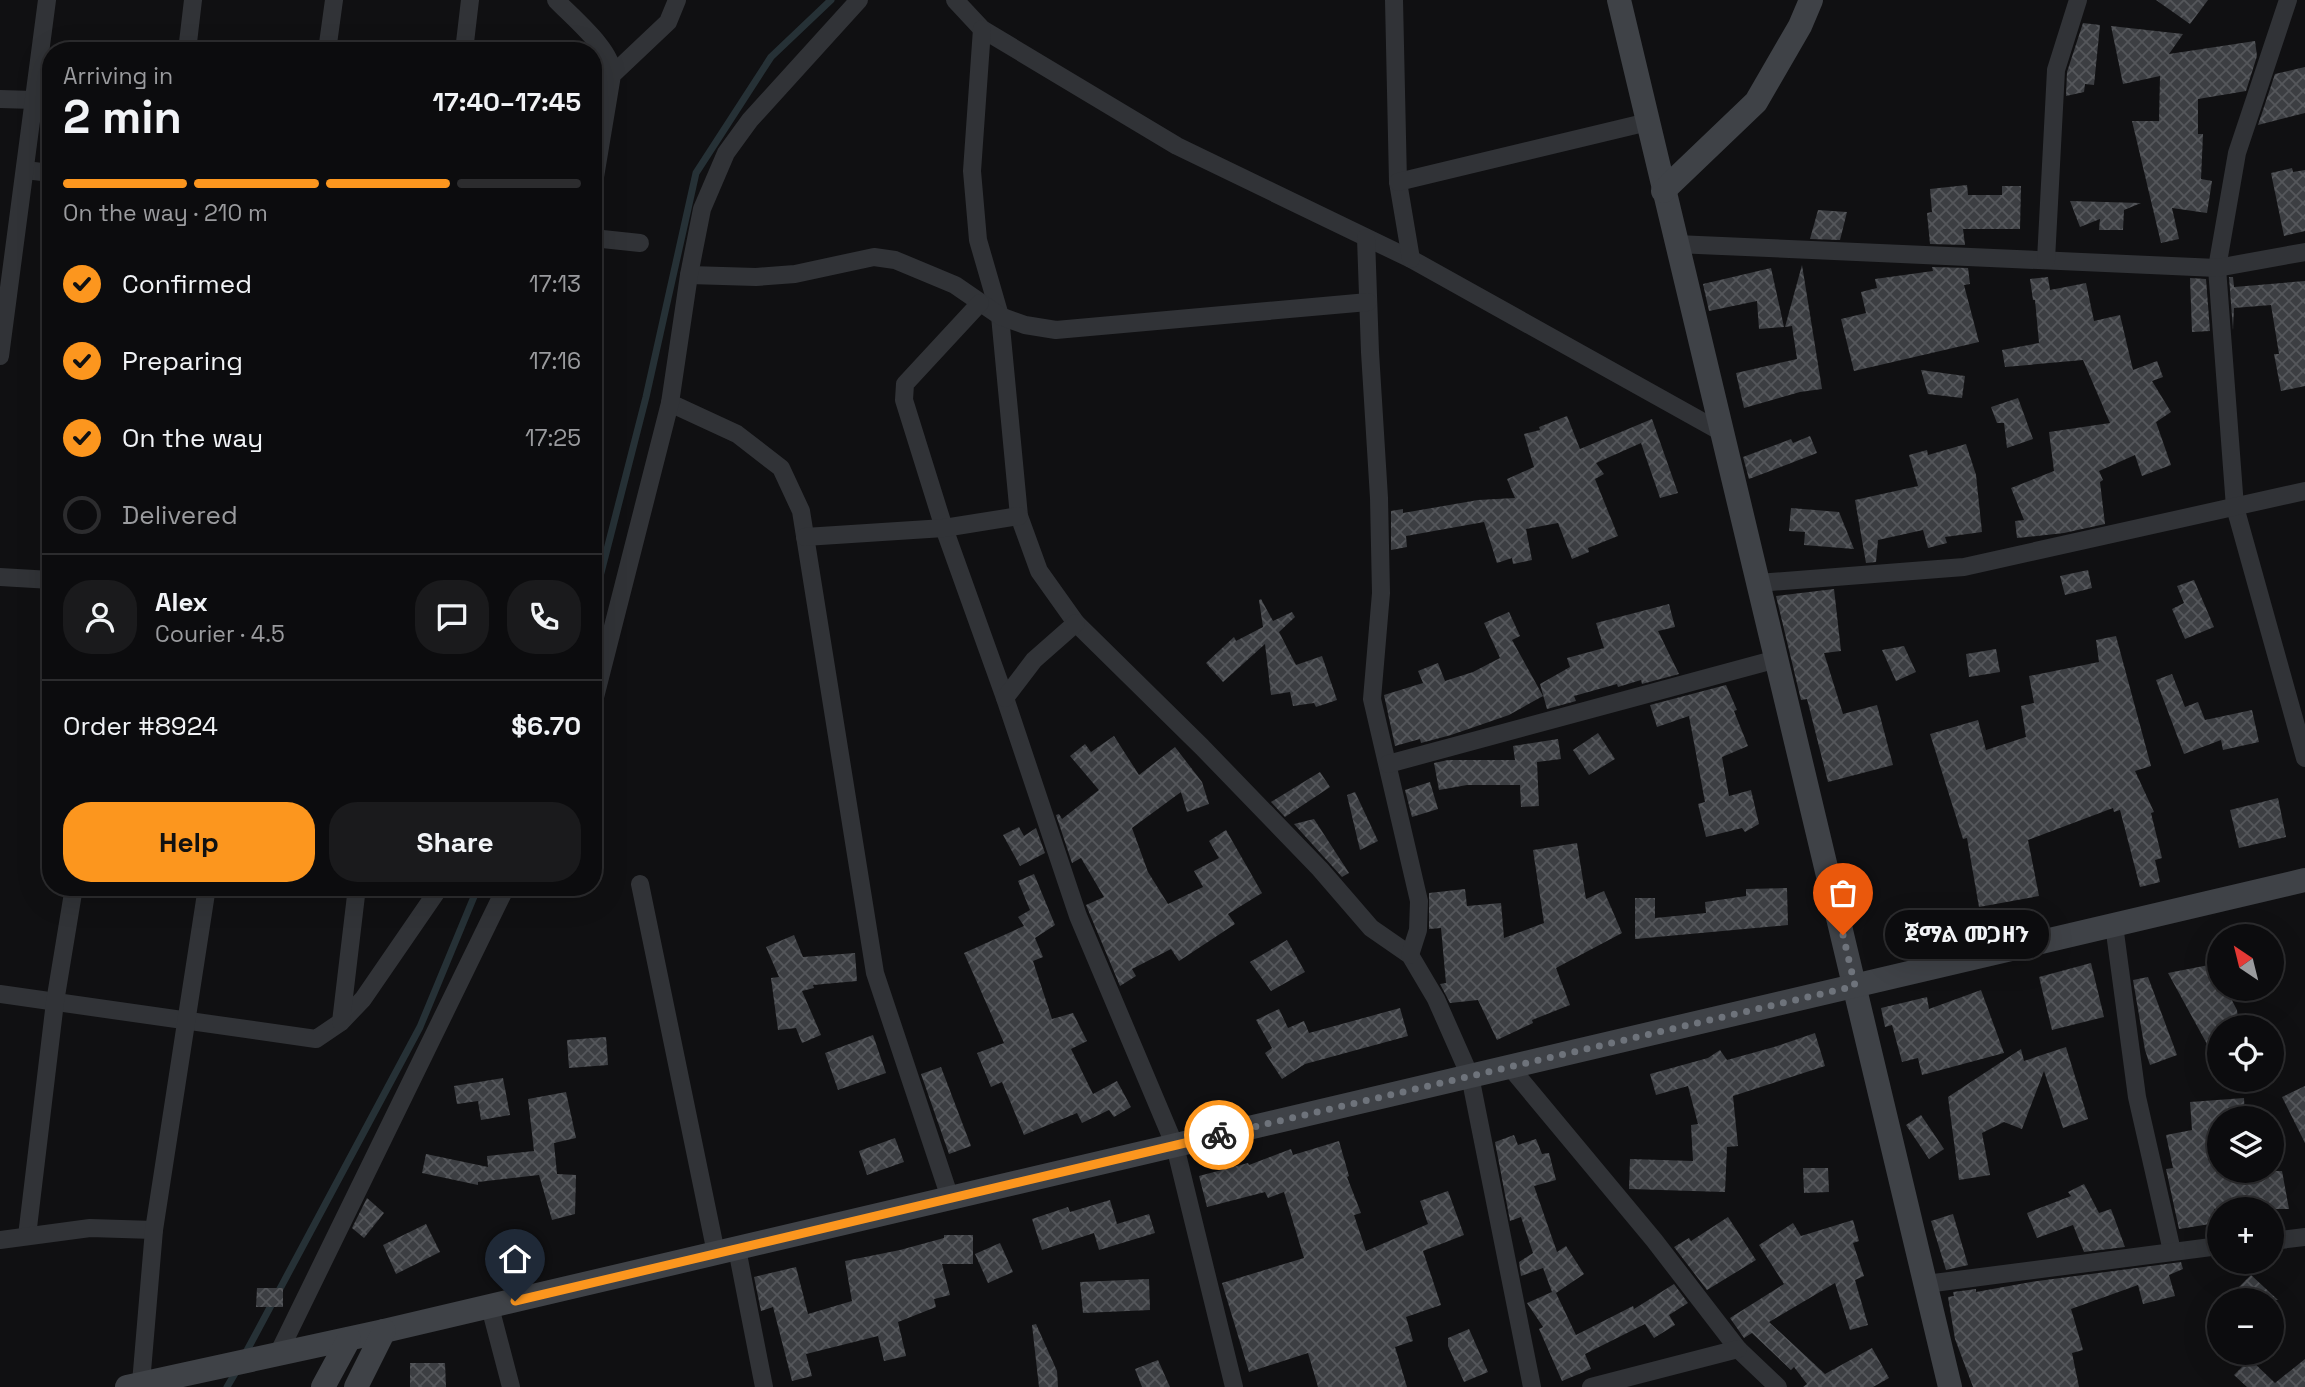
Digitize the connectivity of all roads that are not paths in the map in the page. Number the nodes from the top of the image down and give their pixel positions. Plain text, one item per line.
1 (47, 0) edge
2 (193, 0) edge
3 (334, 0) edge
4 (470, 0) edge
5 (556, 0) edge
6 (677, 0) edge
7 (859, 0) edge
8 (955, 0) edge
9 (1394, 0) edge
10 (1619, 0) edge
11 (1811, 0) edge
12 (2078, 0) edge
13 (2288, 0) edge
14 (982, 29) junction
15 (188, 42) edge
16 (328, 42) edge
17 (465, 42) edge
18 (596, 42) edge
19 (602, 49) edge
20 (614, 73) junction
21 (0, 99) edge
22 (34, 100) junction
23 (1647, 122) junction
24 (602, 139) edge
25 (25, 170) junction
26 (42, 172) edge
27 (1398, 183) junction
28 (1663, 191) junction
29 (1366, 238) junction
30 (602, 239) edge
31 (640, 243) dead end
32 (1676, 244) junction
33 (7, 247) edge
34 (2305, 251) edge
35 (1411, 259) junction
36 (2046, 260) junction
37 (2217, 268) junction
38 (689, 275) junction
39 (1368, 302) junction
40 (981, 303) junction
41 (1000, 316) junction
42 (0, 356) edge
43 (670, 402) junction
44 (1723, 433) junction
45 (2305, 491) edge
46 (2235, 507) junction
47 (1019, 516) junction
48 (944, 528) junction
49 (805, 537) junction
50 (0, 577) edge
51 (42, 579) edge
52 (1758, 583) junction
53 (1076, 623) junction
54 (1777, 659) junction
55 (602, 670) edge
56 (1004, 698) junction
57 (2305, 758) edge
58 (1388, 764) junction
59 (2305, 880) edge
60 (640, 884) dead end
61 (73, 896) edge
62 (206, 896) edge
63 (357, 896) edge
64 (434, 896) edge
65 (501, 896) edge
66 (2114, 925) junction
67 (1410, 956) junction
68 (1855, 986) junction
69 (0, 995) edge
70 (55, 1002) junction
71 (185, 1021) junction
72 (341, 1022) junction
73 (1510, 1067) junction
74 (1470, 1076) junction
75 (1175, 1146) junction
76 (950, 1198) junction
77 (154, 1230) junction
78 (27, 1236) junction
79 (2305, 1237) edge
80 (0, 1240) edge
81 (2284, 1240) edge
82 (2207, 1247) edge
83 (726, 1251) junction
84 (2172, 1251) junction
85 (1926, 1284) junction
86 (490, 1307) junction
87 (384, 1331) junction
88 (349, 1339) junction
89 (1738, 1349) junction
90 (269, 1356) junction
91 (134, 1385) edge
92 (323, 1387) edge
93 (356, 1387) edge
94 (511, 1387) edge
95 (764, 1387) edge
96 (1234, 1387) edge
97 (1532, 1387) edge
98 (1591, 1387) edge
99 (1778, 1387) edge
100 (1950, 1387) edge

1 - 22 street
2 - 15 street
3 - 16 street
4 - 17 street
5 - 18 street
6 - 20 street
7 - 38 street
8 - 14 street
9 - 27 street
10 - 23 street
11 - 28 street
12 - 36 street
13 - 37 street
14 - 29 street
14 - 41 street
19 - 20 street
20 - 24 street
21 - 22 street
22 - 25 street
23 - 27 street
23 - 28 street
25 - 26 street
25 - 33 street
27 - 35 street
28 - 32 street
29 - 35 street
29 - 39 street
30 - 31 street
32 - 36 street
32 - 44 street
33 - 42 street
34 - 37 street
35 - 44 street
36 - 37 street
37 - 46 street
38 - 40 street
38 - 43 street
39 - 41 street
39 - 58 street
40 - 41 street
40 - 48 street
41 - 47 street
43 - 49 street
43 - 55 street
44 - 52 street
45 - 46 street
46 - 52 street
46 - 57 street
47 - 48 street
47 - 53 street
48 - 49 street
48 - 56 street
49 - 76 street
50 - 51 street
52 - 54 street
53 - 56 street
53 - 67 street
54 - 58 street
54 - 68 street
56 - 75 street
58 - 67 street
59 - 66 street
60 - 83 street
61 - 70 street
62 - 71 street
63 - 72 street
64 - 72 street
65 - 90 street
66 - 68 street
66 - 84 street
67 - 74 street
68 - 73 street
68 - 85 street
69 - 70 street
70 - 71 street
70 - 78 street
71 - 72 street
71 - 77 street
73 - 74 street
73 - 89 street
74 - 75 street
74 - 97 street
75 - 76 street
75 - 96 street
76 - 83 street
77 - 78 street
77 - 91 street
78 - 80 street
79 - 81 street
82 - 84 street
83 - 86 street
83 - 95 street
84 - 85 street
85 - 100 street
86 - 87 street
86 - 94 street
87 - 88 street
87 - 93 street
88 - 90 street
88 - 92 street
89 - 98 street
89 - 99 street
90 - 91 street

